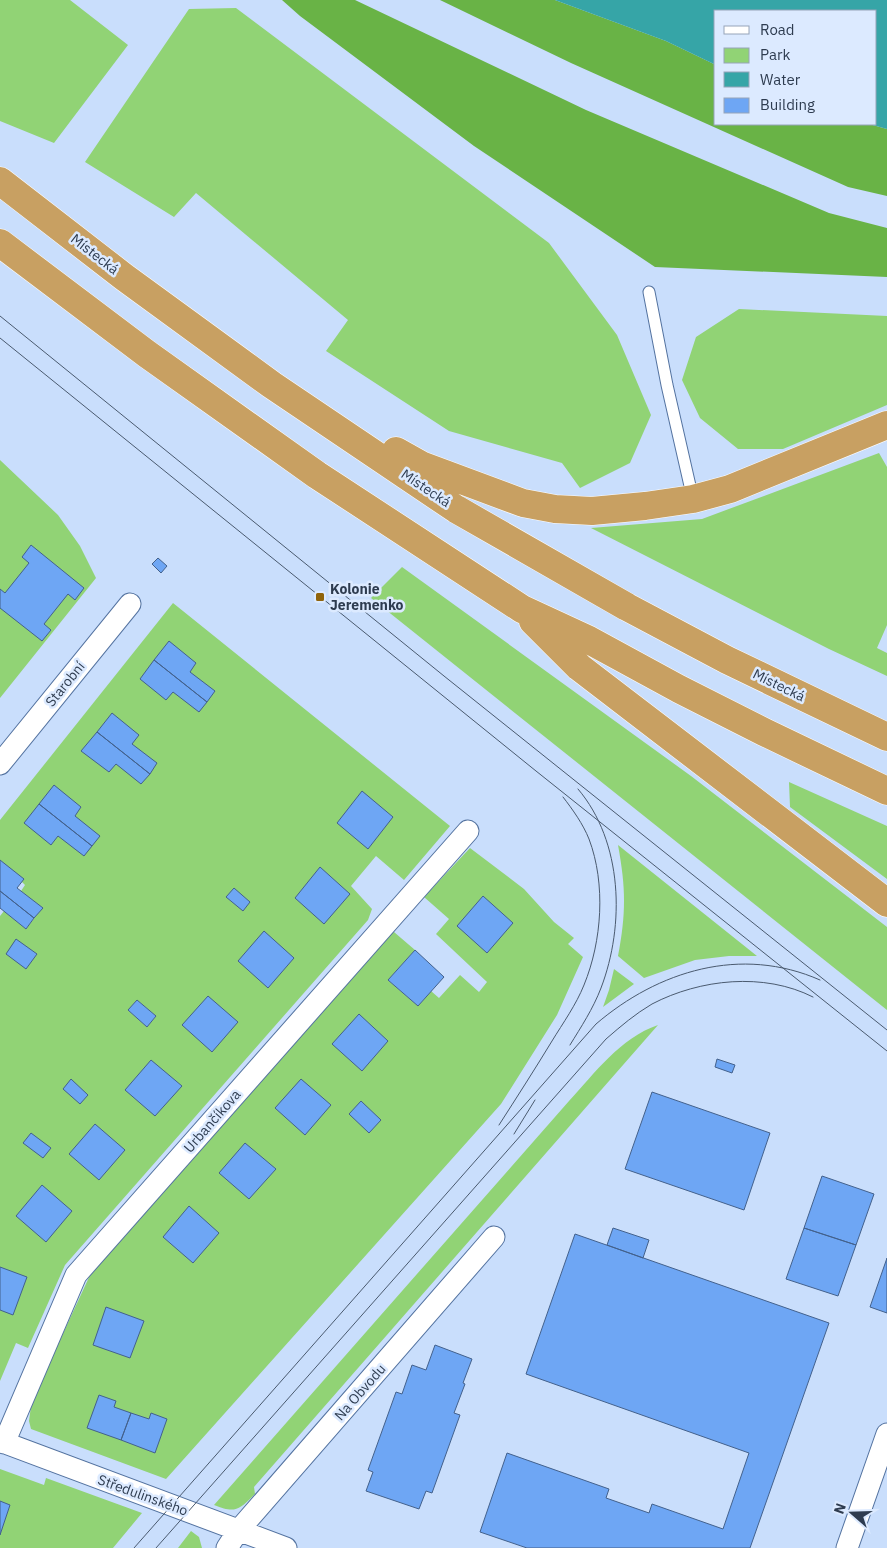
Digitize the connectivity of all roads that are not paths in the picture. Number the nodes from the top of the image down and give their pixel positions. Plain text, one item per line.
1 (0, 181) edge
2 (0, 243) edge
3 (649, 292) dead end
4 (272, 385) junction
5 (887, 425) edge
6 (693, 499) junction
7 (130, 604) dead end
8 (522, 610) junction
9 (887, 737) edge
10 (0, 764) edge
11 (887, 790) edge
12 (468, 831) dead end
13 (887, 903) edge
14 (494, 1237) dead end
15 (887, 1434) edge
16 (2, 1442) edge
17 (233, 1539) edge
18 (286, 1548) edge
19 (847, 1548) edge

1 - 4 highway, Místecká
2 - 8 highway
3 - 6 lane
4 - 6 highway
4 - 9 highway, Místecká
5 - 6 highway
7 - 10 street, Starobní
8 - 11 highway
8 - 13 highway
12 - 16 street, Urbančíkova
14 - 17 street, Na Obvodu
15 - 19 street
16 - 17 street, Středulinského
17 - 18 street, Středulinského

